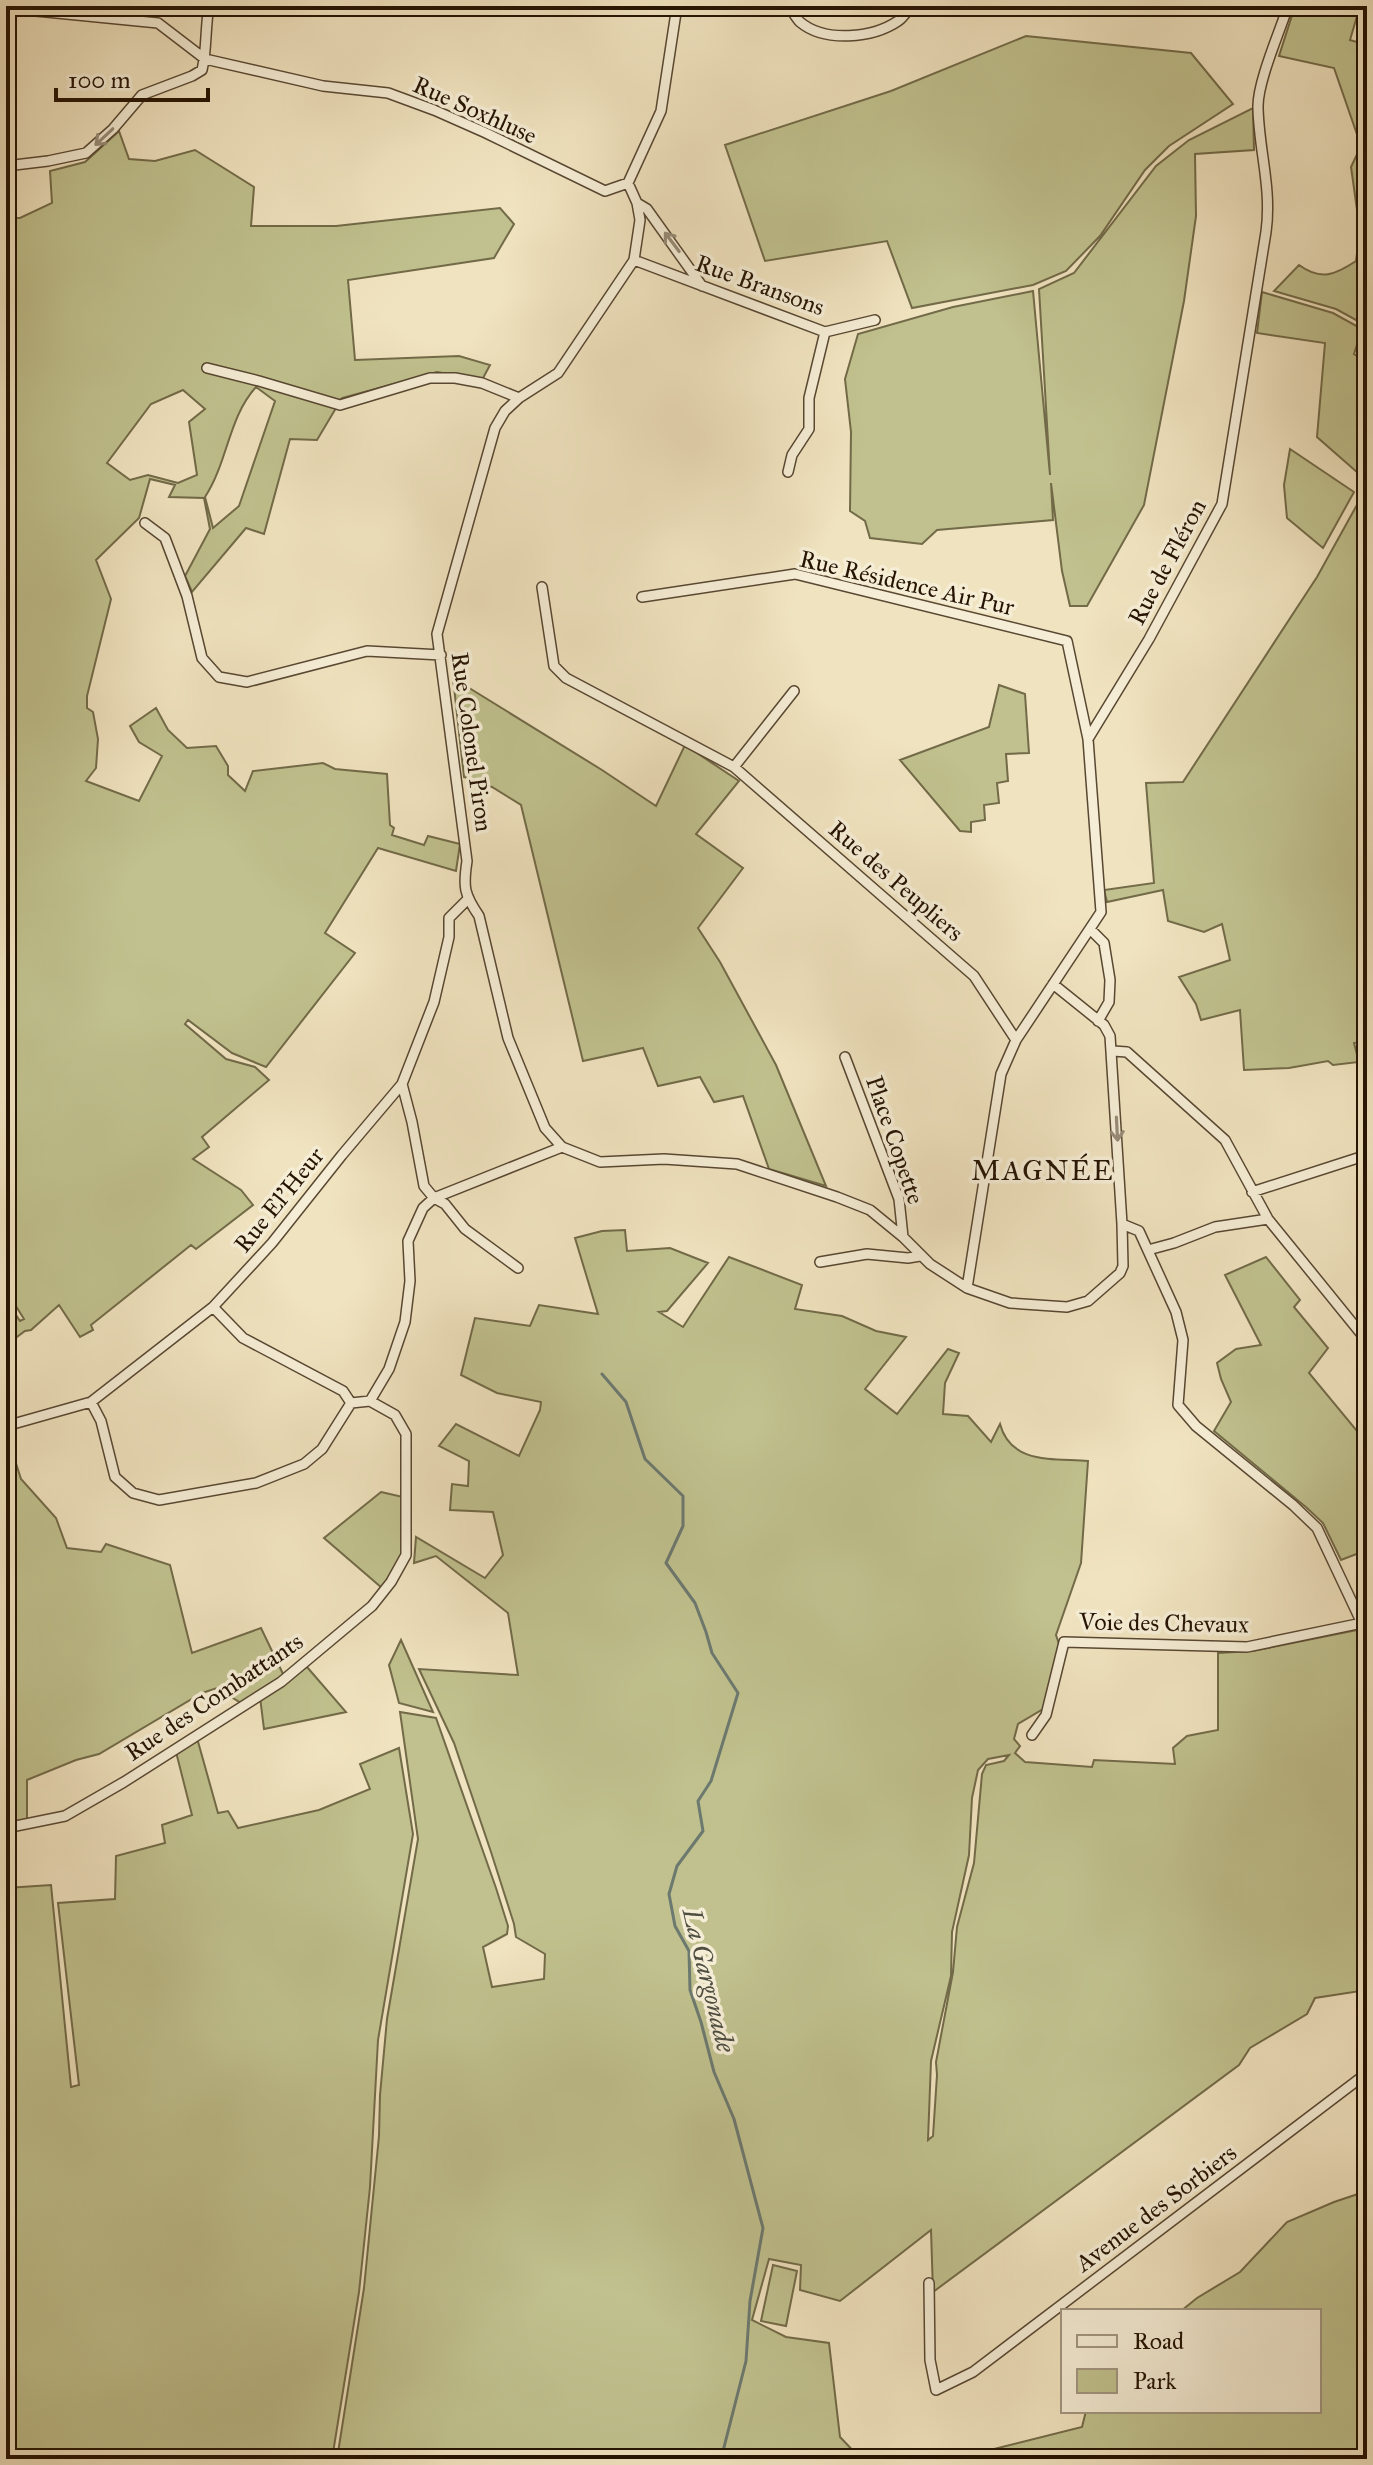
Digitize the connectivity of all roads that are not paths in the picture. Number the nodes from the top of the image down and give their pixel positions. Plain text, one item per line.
1 (7, 6) edge
2 (209, 6) edge
3 (677, 6) edge
4 (789, 6) edge
5 (911, 6) edge
6 (1288, 6) edge
7 (205, 59) junction
8 (6, 166) edge
9 (628, 183) junction
10 (637, 203) junction
11 (634, 260) junction
12 (702, 286) junction
13 (875, 320) dead end
14 (825, 332) junction
15 (207, 368) dead end
16 (519, 398) junction
17 (788, 472) dead end
18 (145, 523) dead end
19 (542, 587) dead end
20 (642, 597) dead end
21 (441, 655) junction
22 (794, 691) dead end
23 (1088, 739) junction
24 (734, 767) junction
25 (468, 899) junction
26 (1090, 929) junction
27 (1053, 984) junction
28 (1098, 1021) junction
29 (1016, 1040) junction
30 (1113, 1051) junction
31 (845, 1057) dead end
32 (402, 1084) junction
33 (562, 1147) junction
34 (1367, 1155) edge
35 (1252, 1192) junction
36 (434, 1198) junction
37 (1268, 1219) junction
38 (1122, 1224) junction
39 (903, 1237) junction
40 (1148, 1250) junction
41 (920, 1256) junction
42 (820, 1262) dead end
43 (518, 1268) dead end
44 (967, 1288) junction
45 (213, 1307) junction
46 (1367, 1341) edge
47 (370, 1401) junction
48 (91, 1402) junction
49 (351, 1403) junction
50 (6, 1426) edge
51 (1362, 1623) junction
52 (1367, 1634) edge
53 (1032, 1735) dead end
54 (1367, 1759) edge
55 (1367, 1773) edge
56 (6, 1828) edge
57 (1367, 2073) edge
58 (929, 2283) dead end

1 - 7 street
2 - 7 street
3 - 9 street
4 - 5 street
6 - 23 street, Rue de Fléron
7 -> 8 street
7 - 9 street, Rue Soxhluse
9 - 10 street, Rue Colonel Piron
10 - 11 street, Rue Colonel Piron
12 -> 10 street
11 - 12 street, Rue Bransons
11 - 16 street, Rue Colonel Piron
12 - 14 street, Rue Bransons
13 - 14 street, Rue Bransons
14 - 17 street
15 - 16 street
16 - 21 street, Rue Colonel Piron
18 - 21 street
19 - 24 street, Rue des Peupliers
20 - 23 street, Rue Résidence Air Pur
21 - 25 street, Rue Colonel Piron
22 - 24 street
23 - 26 street
24 - 29 street, Rue des Peupliers
25 - 32 street, Rue El'Heur
25 - 33 street, Rue Colonel Piron
26 - 27 street
26 - 28 street
27 - 28 street
27 - 29 street
28 - 30 street
29 - 44 street
30 - 35 street
30 -> 38 street
31 - 39 street, Place Copette
32 - 36 street
32 - 45 street, Rue El'Heur
33 - 36 street
33 - 39 street
34 - 35 street
35 - 37 street
36 - 43 street
36 - 47 street
37 - 40 street
37 - 46 street
38 - 40 street
38 - 44 street
39 - 41 street
40 - 51 street
41 - 42 street
41 - 44 street
45 - 48 street, Rue El'Heur
45 - 49 street
47 - 49 street
47 - 56 street, Rue des Combattants
48 - 49 street
48 - 50 street, Rue El'Heur
51 - 52 street
51 - 53 street, Voie des Chevaux
54 - 55 street
57 - 58 street, Avenue des Sorbiers

